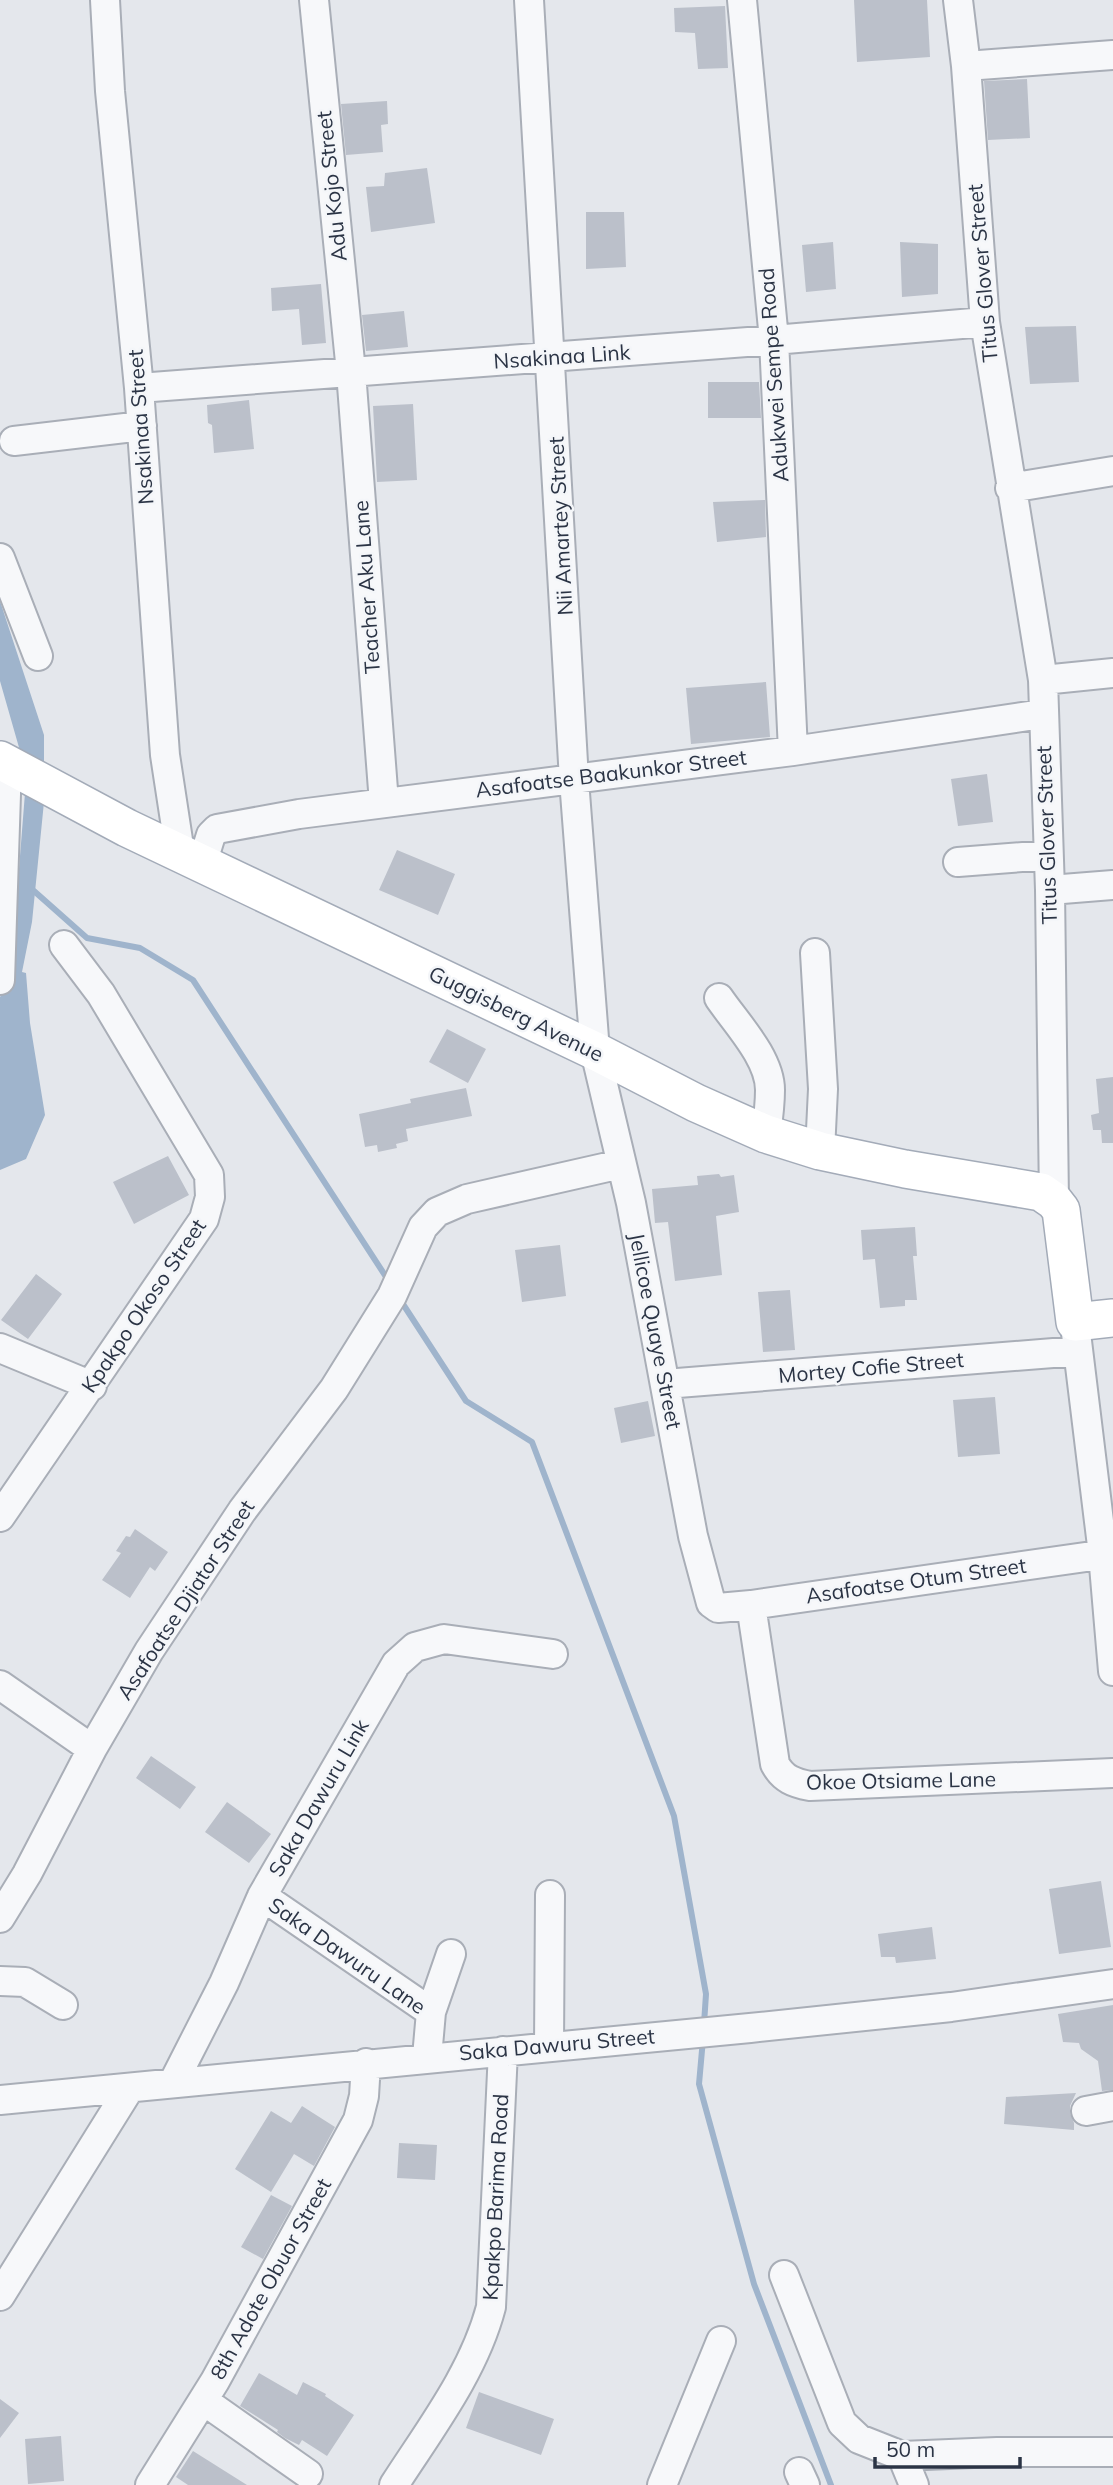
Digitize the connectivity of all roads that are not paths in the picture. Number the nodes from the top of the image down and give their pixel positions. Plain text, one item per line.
1 (105, 0) edge
2 (314, 0) edge
3 (529, 0) edge
4 (742, 0) edge
5 (958, 0) edge
6 (1113, 55) edge
7 (966, 66) junction
8 (985, 322) junction
9 (774, 341) junction
10 (551, 358) junction
11 (351, 372) junction
12 (139, 388) junction
13 (142, 426) junction
14 (14, 442) dead end
15 (1113, 471) edge
16 (1010, 488) junction
17 (0, 558) edge
18 (38, 656) dead end
19 (1113, 673) edge
20 (1043, 680) junction
21 (1042, 714) junction
22 (793, 751) junction
23 (9, 765) edge
24 (574, 780) junction
25 (384, 803) junction
26 (1048, 855) junction
27 (191, 858) junction
28 (958, 862) dead end
29 (1113, 885) edge
30 (1050, 890) junction
31 (64, 945) dead end
32 (815, 953) dead end
33 (0, 980) edge
34 (719, 998) dead end
35 (595, 1051) junction
36 (766, 1134) junction
37 (820, 1151) junction
38 (621, 1164) junction
39 (1054, 1201) junction
40 (1113, 1318) edge
41 (1076, 1336) junction
42 (0, 1348) edge
43 (665, 1384) junction
44 (92, 1386) junction
45 (0, 1517) edge
46 (1108, 1553) edge
47 (751, 1605) junction
48 (718, 1608) joint
49 (554, 1654) dead end
50 (1113, 1671) edge
51 (0, 1685) edge
52 (92, 1749) junction
53 (1113, 1773) edge
54 (551, 1895) dead end
55 (262, 1896) junction
56 (0, 1917) edge
57 (451, 1954) dead end
58 (0, 1981) edge
59 (1113, 1984) edge
60 (63, 2005) dead end
61 (431, 2012) junction
62 (549, 2046) junction
63 (503, 2051) junction
64 (427, 2057) junction
65 (366, 2063) junction
66 (173, 2083) junction
67 (129, 2088) junction
68 (0, 2100) edge
69 (784, 2275) dead end
70 (0, 2296) edge
71 (721, 2341) dead end
72 (204, 2401) junction
73 (1113, 2452) edge
74 (902, 2456) junction
75 (308, 2474) dead end
76 (150, 2485) edge
77 (394, 2485) edge
78 (662, 2485) edge
79 (914, 2485) edge

1 - 12 street, Nsakinaa Street
2 - 11 street, Adu Kojo Street
3 - 10 street, Nii Amartey Street
4 - 9 street, Adukwei Sempe Road
5 - 7 street, Titus Glover Street
6 - 7 street
7 - 8 street, Titus Glover Street
8 - 9 street, Nsakinaa Link
8 - 16 street, Titus Glover Street
9 - 10 street, Nsakinaa Link
9 - 22 street, Adukwei Sempe Road
10 - 11 street, Nsakinaa Link
10 - 24 street, Nii Amartey Street
11 - 12 street, Nsakinaa Link
11 - 25 street, Teacher Aku Lane
12 - 13 street, Nsakinaa Street
13 - 14 street
13 - 27 street, Nsakinaa Street
15 - 16 street
16 - 20 street, Titus Glover Street
17 - 18 street
19 - 20 street
20 - 21 street, Titus Glover Street
21 - 22 street, Asafoatse Baakunkor Street
21 - 26 street, Titus Glover Street
22 - 24 street, Asafoatse Baakunkor Street
23 - 27 main road, Guggisberg Avenue
23 - 33 street
24 - 25 street, Asafoatse Baakunkor Street
24 - 35 street, Nii Amartey Street
25 - 27 street, Asafoatse Baakunkor Street
26 - 28 street
26 - 30 street, Titus Glover Street
27 - 35 main road, Guggisberg Avenue
29 - 30 street
30 - 39 street, Titus Glover Street
31 - 44 street, Kpakpo Okoso Street
32 - 37 street
34 - 36 street
35 - 36 main road, Guggisberg Avenue
35 - 38 street, Jellicoe Quaye Street
36 - 37 main road, Guggisberg Avenue
37 - 39 main road, Guggisberg Avenue
38 - 43 street, Jellicoe Quaye Street
38 - 52 street, Asafoatse Djiator Street
39 - 41 main road, Titus Glover Street
40 - 41 main road
41 - 43 street, Mortey Cofie Street
41 - 46 street, Titus Glover Street
42 - 44 street
43 - 48 street, Jellicoe Quaye Street
44 - 45 street, Kpakpo Okoso Street
46 - 47 street, Asafoatse Otum Street
46 - 50 street, Titus Glover Street
47 - 48 street, Asafoatse Otum Street
47 - 53 street, Okoe Otsiame Lane
49 - 55 street, Saka Dawuru Link
51 - 52 street
52 - 56 street, Asafoatse Djiator Street
54 - 62 street
55 - 61 street, Saka Dawuru Lane
55 - 66 street, Saka Dawuru Link
57 - 61 street
58 - 60 street
59 - 62 street, Saka Dawuru Street
61 - 64 street, Saka Dawuru Lane
62 - 63 street, Saka Dawuru Street
63 - 64 street, Saka Dawuru Street
63 - 77 street, Kpakpo Barima Road
64 - 65 street, Saka Dawuru Street
65 - 66 street, Saka Dawuru Street
65 - 72 street, 8th Adote Obuor Street
66 - 67 street, Saka Dawuru Street
67 - 68 street, Saka Dawuru Street
67 - 70 street
69 - 74 street
71 - 78 street
72 - 75 street
72 - 76 street, 8th Adote Obuor Street
73 - 74 street
74 - 79 street

